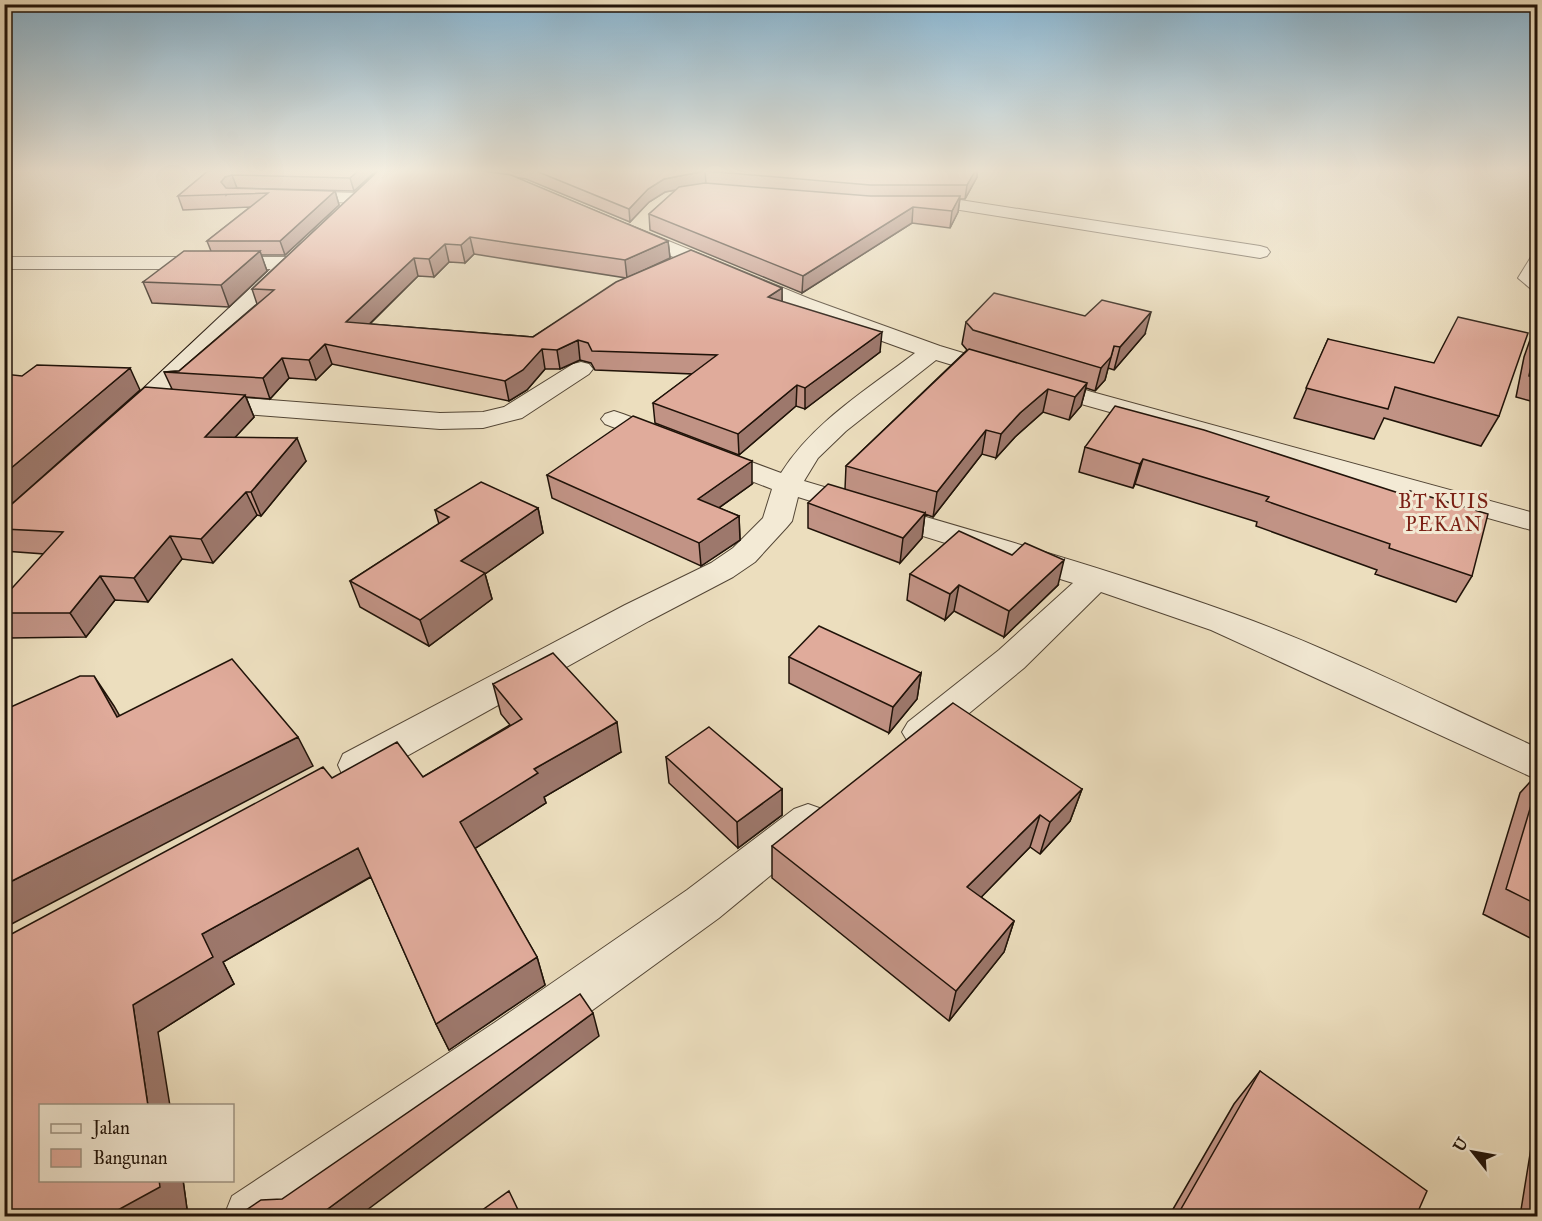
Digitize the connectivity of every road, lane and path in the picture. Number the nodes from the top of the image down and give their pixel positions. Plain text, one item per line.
1 (623, 228) edge
2 (639, 228) edge
3 (1107, 228) edge
4 (634, 233) junction
5 (306, 247) edge
6 (1260, 252) dead end
7 (1538, 261) edge
8 (4, 263) edge
9 (288, 264) junction
10 (1538, 285) edge
11 (932, 351) junction
12 (581, 369) dead end
13 (148, 399) junction
14 (614, 419) dead end
15 (107, 436) edge
16 (787, 485) junction
17 (1538, 524) edge
18 (1095, 579) junction
19 (889, 757) edge
20 (1538, 765) edge
21 (331, 779) edge
22 (843, 794) edge
23 (252, 1216) edge

1 - 4 street
2 - 4 street
3 - 6 street
4 - 11 street
5 - 9 street
7 - 10 street
8 - 9 street
9 - 13 street
11 - 16 street
11 - 17 street
12 - 13 street
13 - 15 street
14 - 16 street
16 - 18 street
16 - 21 street
18 - 19 street
18 - 20 street
22 - 23 street

